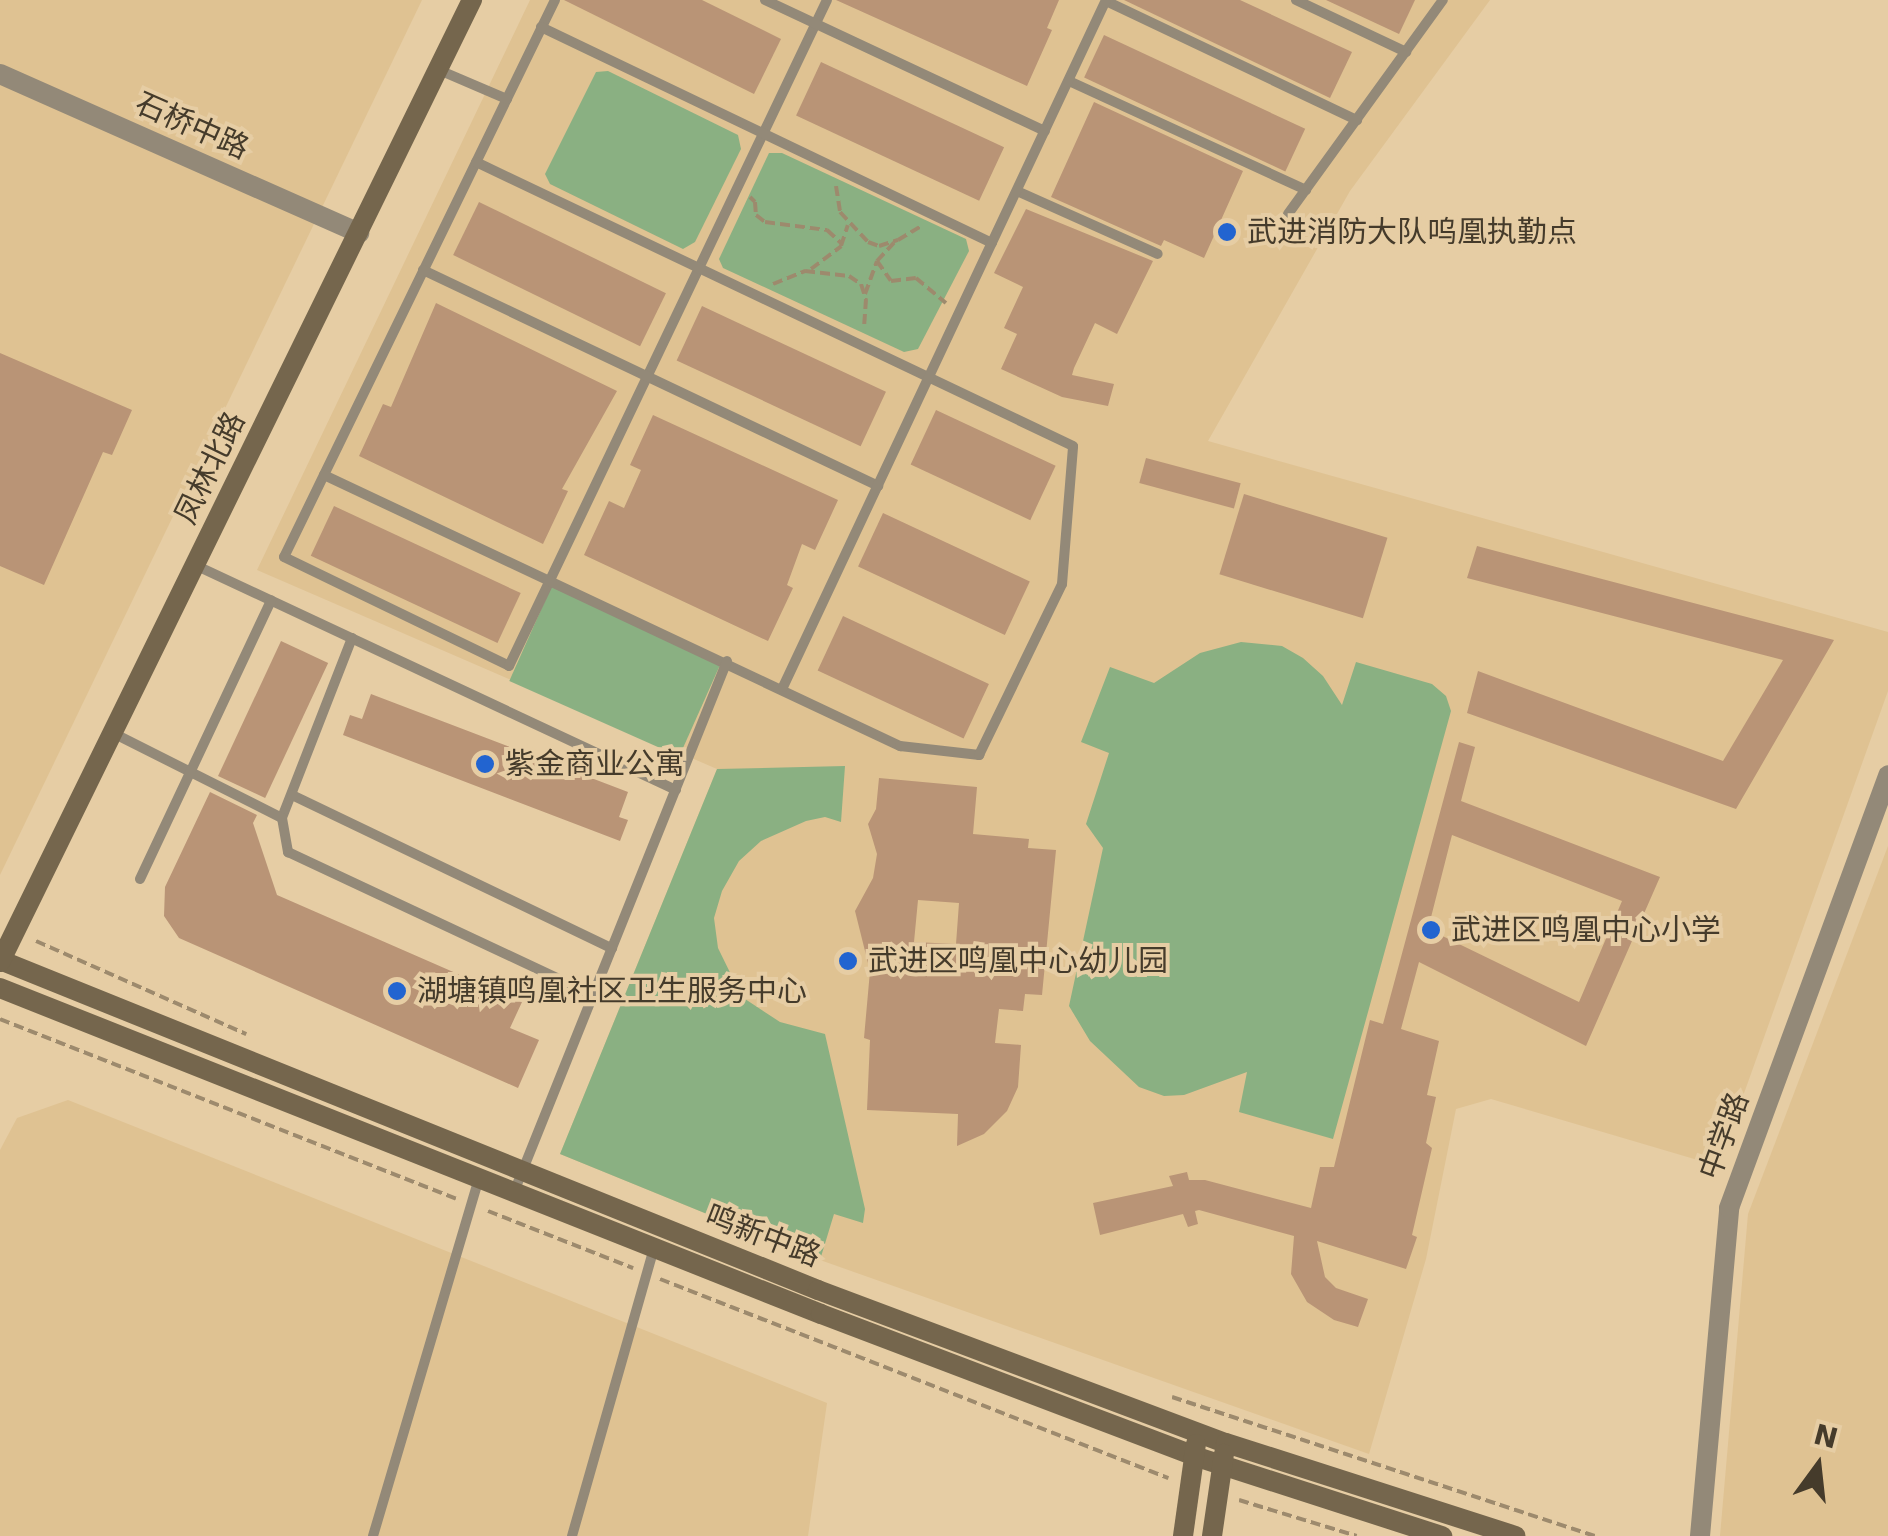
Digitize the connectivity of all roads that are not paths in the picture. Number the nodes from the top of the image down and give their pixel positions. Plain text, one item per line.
1 (472, 0) edge
2 (554, 0) edge
3 (765, 0) edge
4 (827, 0) edge
5 (1296, 0) edge
6 (1443, 0) edge
7 (1106, 1) edge
8 (816, 24) junction
9 (541, 27) junction
10 (1406, 52) junction
11 (440, 70) junction
12 (0, 74) edge
13 (1068, 81) junction
14 (506, 98) junction
15 (1358, 120) junction
16 (1045, 131) junction
17 (764, 134) junction
18 (476, 162) junction
19 (1306, 190) junction
20 (1016, 191) junction
21 (1288, 214) dead end
22 (359, 233) junction
23 (992, 243) junction
24 (1158, 254) dead end
25 (700, 268) junction
26 (423, 270) junction
27 (647, 377) junction
28 (929, 378) junction
29 (324, 475) junction
30 (878, 486) junction
31 (196, 566) junction
32 (551, 578) junction
33 (270, 600) junction
34 (352, 638) junction
35 (727, 661) junction
36 (783, 688) junction
37 (113, 733) junction
38 (190, 771) junction
39 (1888, 775) edge
40 (676, 790) junction
41 (292, 795) junction
42 (282, 818) junction
43 (140, 879) dead end
44 (612, 948) junction
45 (0, 961) edge
46 (0, 988) edge
47 (593, 995) junction
48 (480, 1178) junction
49 (517, 1183) junction
50 (654, 1248) junction
51 (1198, 1432) junction
52 (1226, 1443) junction
53 (1194, 1456) junction
54 (1222, 1467) junction
55 (373, 1536) edge
56 (572, 1536) edge
57 (1183, 1536) edge
58 (1212, 1536) edge
59 (1442, 1536) edge
60 (1515, 1536) edge
61 (1700, 1536) edge

1 - 11 main road, 凤林北路
2 - 9 lane
3 - 8 lane
4 - 8 lane
5 - 10 lane
6 - 10 lane
7 - 13 lane
7 - 15 lane
8 - 16 lane
8 - 17 lane
9 - 14 lane
9 - 17 lane
10 - 15 lane
11 - 14 lane
11 - 22 main road, 凤林北路
12 - 22 street, 石桥中路
13 - 16 lane
13 - 19 lane
14 - 18 lane
15 - 19 lane
16 - 20 lane
17 - 23 lane
17 - 25 lane
18 - 25 lane
18 - 26 lane
19 - 21 lane
20 - 23 lane
20 - 24 lane
22 - 31 main road, 凤林北路
23 - 28 lane
25 - 27 lane
25 - 28 lane
26 - 27 lane
26 - 29 lane
27 - 30 lane
27 - 32 lane
28 - 30 lane
28 - 36 lane
29 - 32 lane
29 - 32 lane
30 - 36 lane
31 - 33 lane
31 - 37 main road, 凤林北路
32 - 35 lane
33 - 34 lane
33 - 38 lane
34 - 40 lane
34 - 41 lane
35 - 36 lane
35 - 40 lane
37 - 38 lane
37 - 45 main road, 凤林北路
38 - 42 lane
38 - 43 lane
39 - 61 street, 中学路
40 - 44 lane
41 - 42 lane
41 - 44 lane
42 - 47 lane
44 - 47 lane
45 - 49 main road, 鸣新中路
46 - 48 main road, 鸣新中路
47 - 49 lane
48 - 49 main road, 鸣新中路
48 - 55 lane
49 - 50 main road, 鸣新中路
49 - 51 main road, 鸣新中路
50 - 53 main road, 鸣新中路
50 - 56 lane
51 - 52 main road, 鸣新中路
51 - 53 main road
52 - 54 main road
52 - 60 main road, 鸣新中路
53 - 54 main road, 鸣新中路
53 - 57 main road
54 - 58 main road
54 - 59 main road, 鸣新中路

